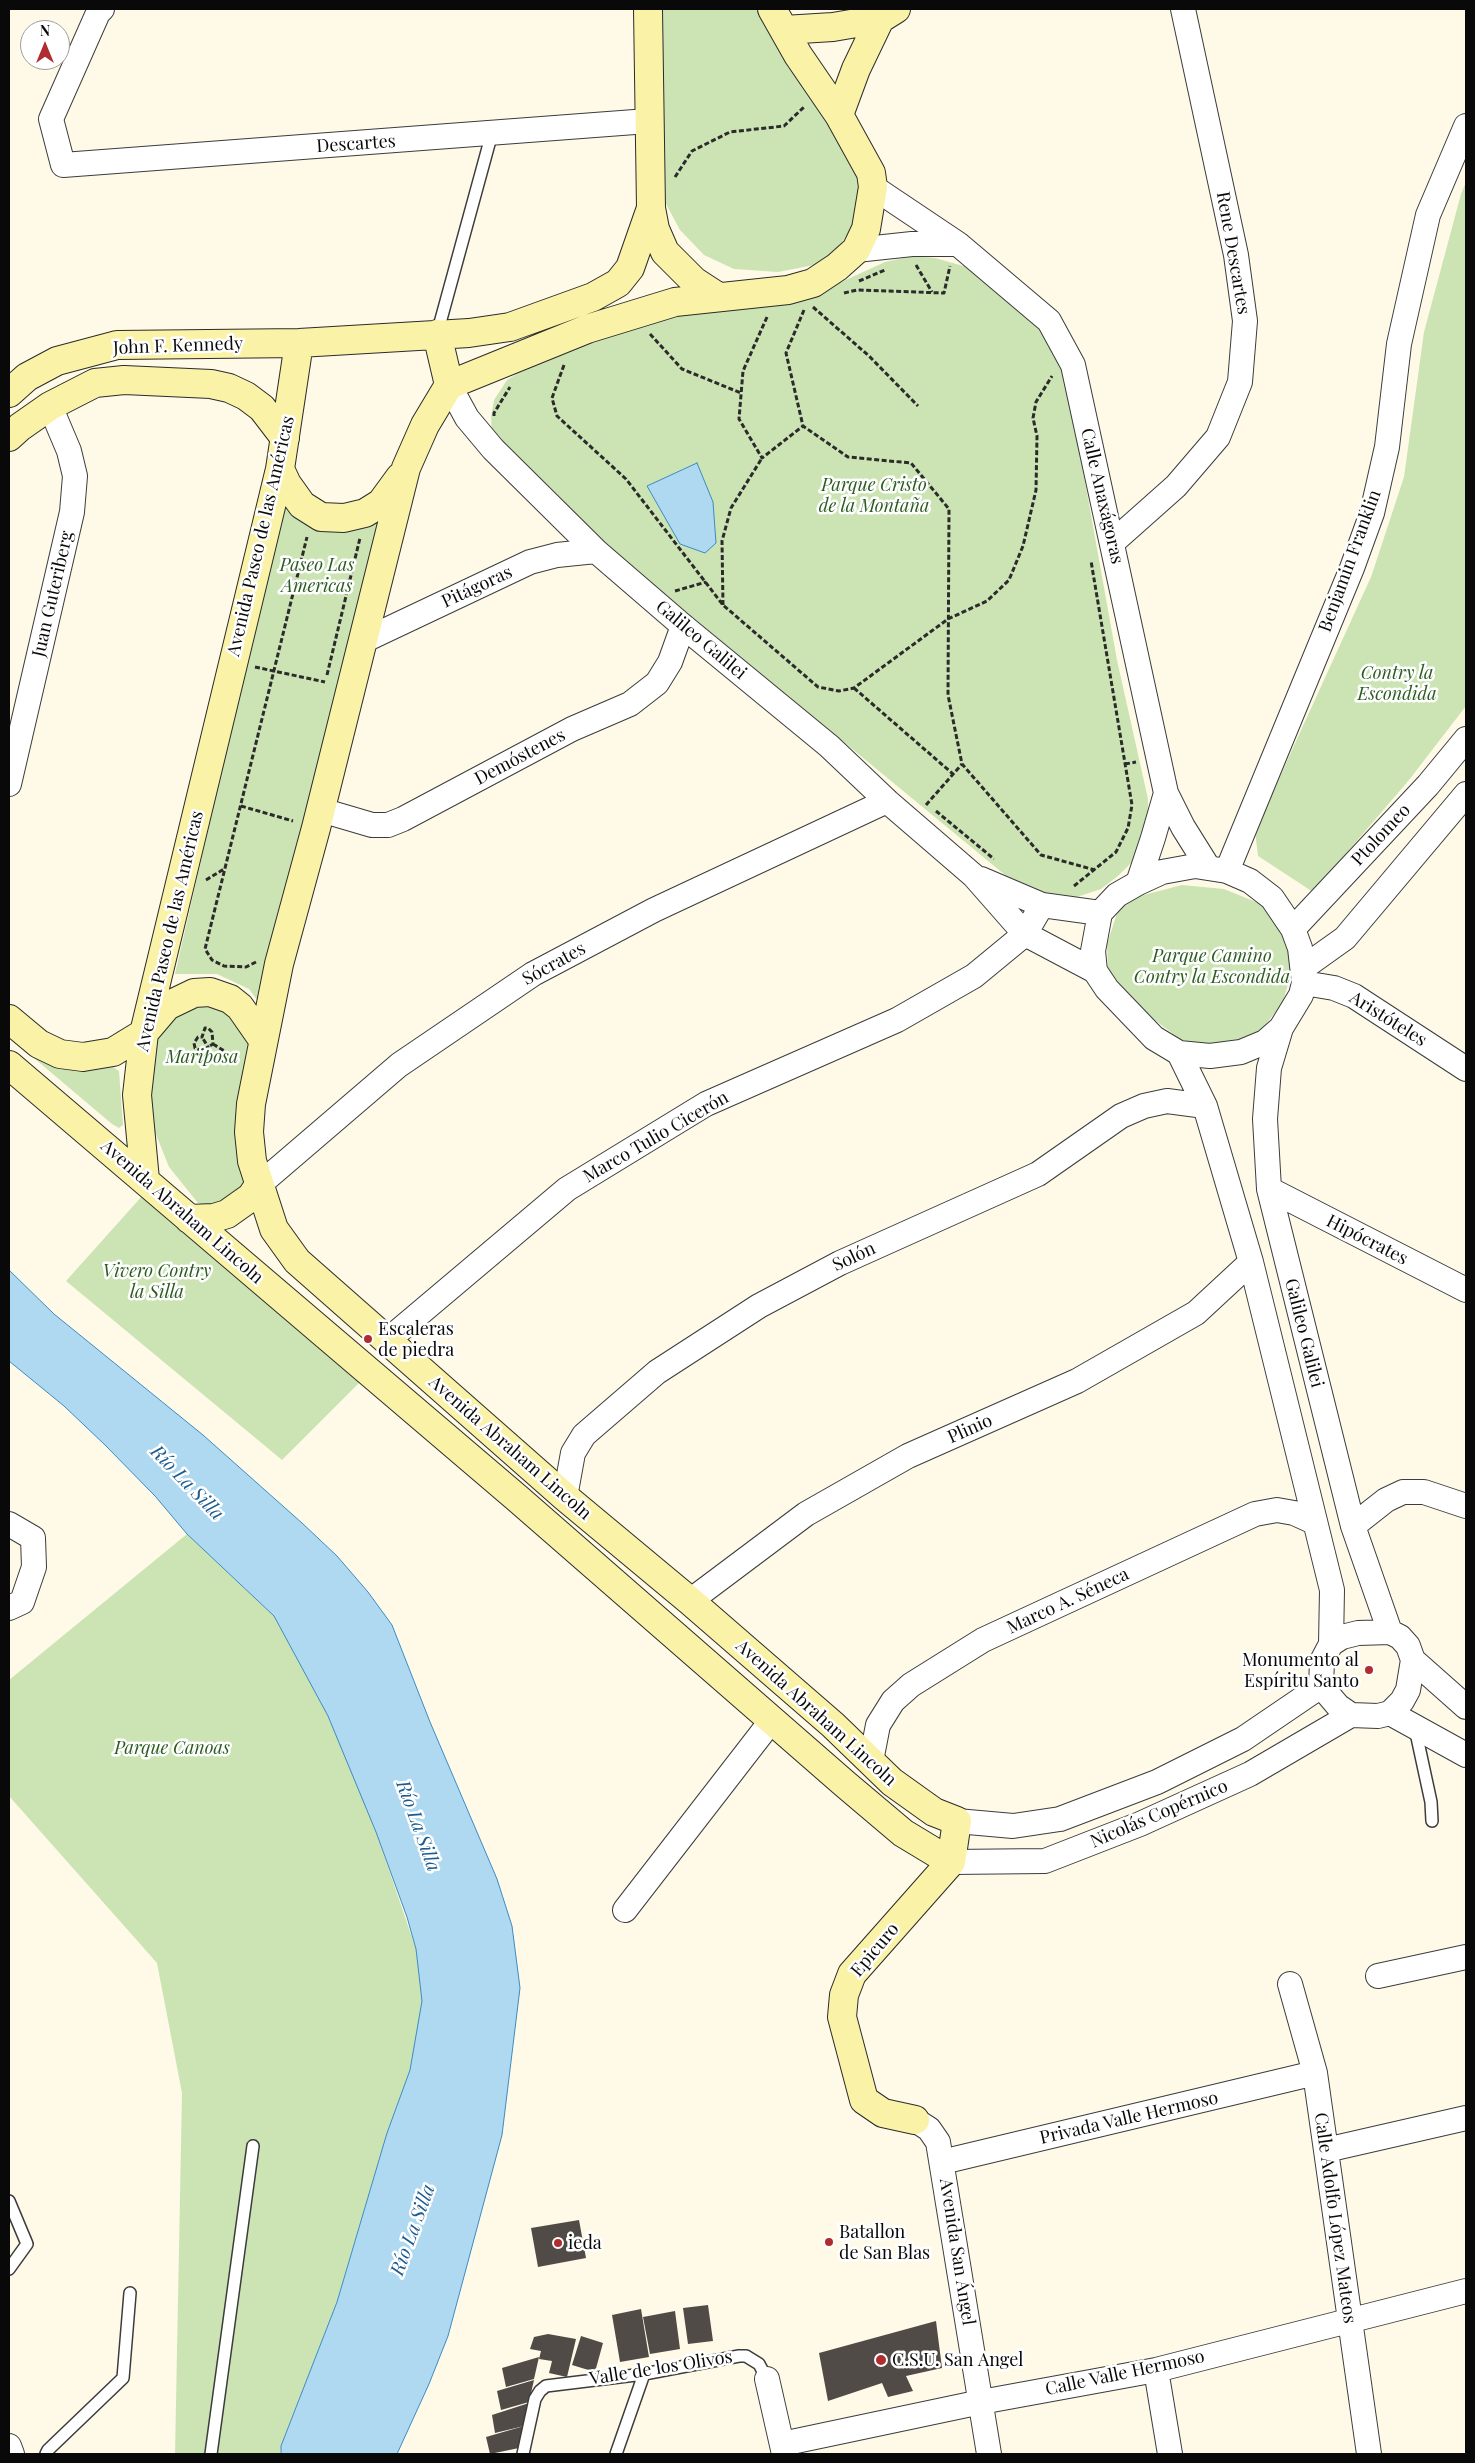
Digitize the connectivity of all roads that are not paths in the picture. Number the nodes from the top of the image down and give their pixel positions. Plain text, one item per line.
1 (102, 9) edge
2 (648, 9) edge
3 (1183, 9) edge
4 (888, 14) edge
5 (778, 19) edge
6 (839, 115) junction
7 (648, 121) junction
8 (1466, 126) edge
9 (492, 133) junction
10 (873, 187) junction
11 (651, 208) junction
12 (856, 250) junction
13 (954, 255) junction
14 (717, 296) junction
15 (437, 334) junction
16 (299, 343) junction
17 (449, 385) junction
18 (9, 394) edge
19 (50, 406) junction
20 (9, 437) edge
21 (285, 438) junction
22 (406, 468) junction
23 (280, 469) junction
24 (1113, 542) junction
25 (596, 551) junction
26 (683, 626) junction
27 (363, 641) junction
28 (1466, 739) edge
29 (9, 784) edge
30 (1428, 785) junction
31 (1166, 793) junction
32 (887, 801) junction
33 (1462, 808) edge
34 (319, 818) junction
35 (1218, 869) junction
36 (974, 876) junction
37 (1138, 883) junction
38 (1042, 905) junction
39 (1100, 912) junction
40 (1293, 929) junction
41 (1025, 934) junction
42 (1095, 971) junction
43 (1303, 976) junction
44 (9, 1020) edge
45 (1281, 1028) junction
46 (144, 1033) junction
47 (263, 1040) junction
48 (1180, 1053) junction
49 (9, 1065) edge
50 (1466, 1069) edge
51 (1205, 1106) junction
52 (145, 1180) junction
53 (259, 1185) junction
54 (1269, 1189) junction
55 (189, 1220) junction
56 (1252, 1262) junction
57 (1466, 1290) edge
58 (388, 1340) junction
59 (565, 1497) junction
60 (1466, 1506) edge
61 (1314, 1522) junction
62 (9, 1524) edge
63 (1352, 1526) junction
64 (690, 1601) junction
65 (9, 1608) edge
66 (1390, 1632) junction
67 (1331, 1644) junction
68 (1413, 1660) junction
69 (1321, 1686) junction
70 (1466, 1707) edge
71 (1390, 1713) junction
72 (1351, 1715) junction
73 (772, 1720) junction
74 (1414, 1726) junction
75 (1466, 1755) edge
76 (871, 1761) junction
77 (957, 1820) junction
78 (1432, 1820) dead end
79 (951, 1862) junction
80 (625, 1910) dead end
81 (1466, 1957) edge
82 (1378, 1976) dead end
83 (1290, 1984) dead end
84 (1315, 2074) junction
85 (1466, 2118) edge
86 (915, 2120) joint
87 (253, 2146) dead end
88 (1326, 2150) junction
89 (942, 2162) junction
90 (9, 2201) edge
91 (9, 2269) edge
92 (1466, 2292) edge
93 (130, 2293) dead end
94 (1349, 2319) junction
95 (1156, 2370) junction
96 (644, 2374) junction
97 (767, 2379) joint
98 (981, 2402) junction
99 (9, 2446) edge
100 (783, 2449) edge
101 (12, 2454) edge
102 (46, 2454) edge
103 (211, 2454) edge
104 (523, 2454) edge
105 (616, 2454) edge
106 (989, 2454) edge
107 (1170, 2454) edge
108 (1369, 2454) edge

1 - 9 street, Descartes
2 - 7 street
3 - 24 street, Rene Descartes
4 - 5 street
4 - 6 street
5 - 6 street
6 - 10 street
7 - 9 street, Descartes
7 - 11 street
8 - 35 street, Benjamin Franklin
9 - 15 lane
10 - 12 street
10 - 13 street, Calle Anaxágoras
11 - 14 street
11 - 15 street
12 - 13 street
12 - 14 street
13 - 24 street, Calle Anaxágoras
14 - 17 street
15 - 16 street
15 - 17 street
16 - 18 street, John F. Kennedy
16 - 21 street, Avenida Paseo de las Américas
17 - 22 street
17 - 25 street, Galileo Galilei
19 - 20 street, John F. Kennedy
19 - 21 street, John F. Kennedy
19 - 29 street, Juan Guteriberg
21 - 23 street, Avenida Paseo de las Américas
22 - 23 street
22 - 27 street
23 - 46 street, Avenida Paseo de las Américas
24 - 31 street, Calle Anaxágoras
25 - 26 street, Galileo Galilei
25 - 27 street, Pitágoras
26 - 32 street, Galileo Galilei
26 - 34 street, Demóstenes
27 - 34 street
28 - 30 street, Ptolomeo
30 - 33 street
30 - 40 street, Ptolomeo
31 - 35 street, Calle Anaxágoras
31 - 37 street, Calle Anaxágoras
32 - 36 street, Galileo Galilei
32 - 53 street, Sócrates
33 - 43 street, Ptolomeo
34 - 47 street
35 - 37 street
35 - 40 street
36 - 38 street, Galileo Galilei
36 - 41 street, Galileo Galilei
37 - 39 street
38 - 39 street, Galileo Galilei
38 - 41 street, Marco Tulio Cicerón
39 - 42 street
40 - 43 street
41 - 42 street, Galileo Galilei
41 - 58 street, Marco Tulio Cicerón
42 - 48 street
43 - 45 street
43 - 50 street, Aristóteles
44 - 46 street
45 - 48 street
45 - 54 street, Galileo Galilei
46 - 47 street
46 - 52 street, Avenida Paseo de las Américas
47 - 53 street, Avenida Abraham Lincoln
48 - 51 street, Galileo Galilei
49 - 52 street, Avenida Abraham Lincoln
51 - 56 street, Galileo Galilei
51 - 59 street, Solón
52 - 55 street, Avenida Abraham Lincoln
53 - 55 street
53 - 58 street, Avenida Abraham Lincoln
54 - 57 street, Hipócrates
54 - 63 street, Galileo Galilei
55 - 73 street, Avenida Abraham Lincoln
56 - 61 street, Galileo Galilei
56 - 64 street, Plinio
58 - 59 street, Avenida Abraham Lincoln
59 - 64 street, Avenida Abraham Lincoln
60 - 63 street
61 - 67 street, Galileo Galilei
61 - 76 street, Marco A. Séneca
62 - 65 street
63 - 66 street, Galileo Galilei
64 - 76 street, Avenida Abraham Lincoln
66 - 67 street
66 - 68 street
67 - 69 street
68 - 70 street
68 - 71 street
69 - 72 street
69 - 77 street, Nicolás Copérnico
71 - 72 street
71 - 74 street
72 - 79 street, Nicolás Copérnico
73 - 79 street, Avenida Abraham Lincoln
73 - 80 street
74 - 75 street
74 - 78 lane
76 - 77 street, Avenida Abraham Lincoln
77 - 79 street
79 - 86 street, Epicuro
81 - 82 street
83 - 84 street, Calle Adolfo López Mateos
84 - 88 street, Calle Adolfo López Mateos
84 - 89 street, Privada Valle Hermoso
85 - 88 street
86 - 89 street, Avenida San Ángel
87 - 103 lane
88 - 94 street, Calle Adolfo López Mateos
89 - 98 street, Avenida San Ángel
90 - 91 lane
92 - 94 street, Calle Valle Hermoso
93 - 102 lane
94 - 95 street, Calle Valle Hermoso
94 - 108 street, Calle Adolfo López Mateos
95 - 98 street, Calle Valle Hermoso
95 - 107 street
96 - 97 lane, Valle de los Olivos
96 - 104 lane, Valle de los Olivos
96 - 105 lane
97 - 100 street, Valle de los Olivos
98 - 100 street, Calle Valle Hermoso
98 - 106 street, Avenida San Ángel
99 - 101 street

